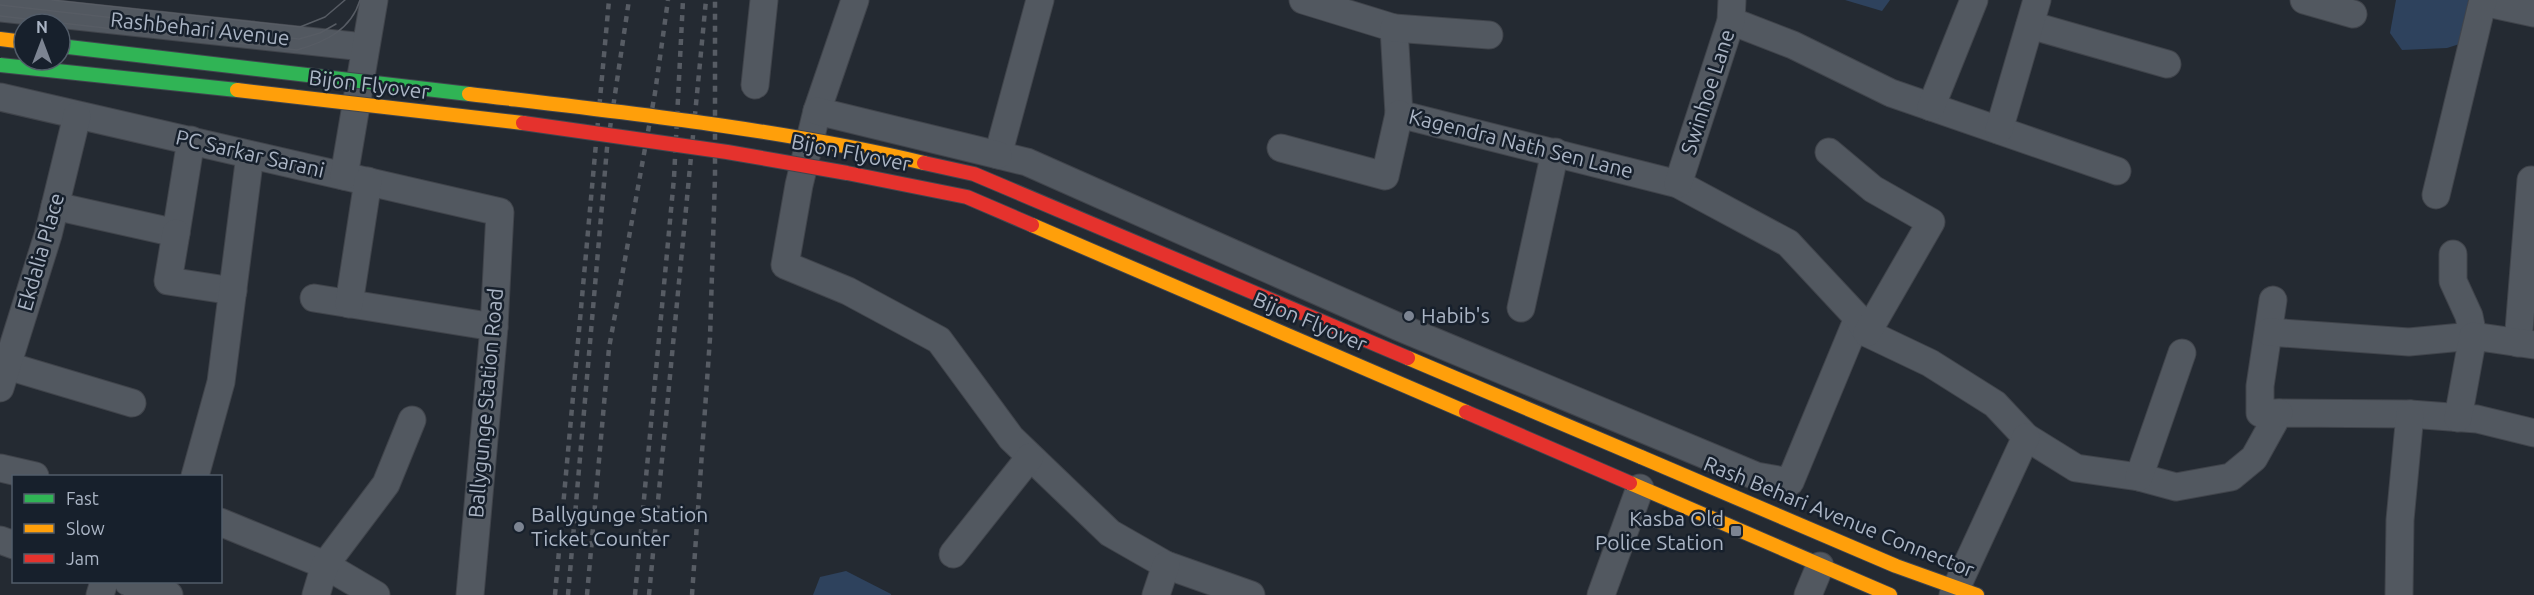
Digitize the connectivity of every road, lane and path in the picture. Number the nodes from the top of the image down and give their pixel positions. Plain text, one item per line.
1 (374, 0) edge
2 (764, 0) edge
3 (855, 0) edge
4 (1040, 0) edge
5 (1302, 0) edge
6 (1974, 0) edge
7 (2304, 0) edge
8 (2483, 1) edge
9 (0, 8) edge
10 (1731, 10) edge
11 (2033, 13) edge
12 (2534, 13) edge
13 (2353, 14) dead end
14 (1394, 28) junction
15 (1489, 36) dead end
16 (72, 47) edge
17 (364, 47) junction
18 (2167, 64) dead end
19 (0, 65) edge
20 (755, 85) dead end
21 (0, 97) edge
22 (1931, 107) junction
23 (817, 111) junction
24 (1400, 114) junction
25 (77, 116) junction
26 (1999, 130) junction
27 (191, 140) junction
28 (1281, 148) dead end
29 (1829, 152) dead end
30 (1555, 153) junction
31 (250, 155) junction
32 (998, 155) junction
33 (2117, 171) dead end
34 (356, 179) junction
35 (2534, 181) edge
36 (1678, 184) junction
37 (2436, 195) dead end
38 (55, 206) junction
39 (500, 212) joint
40 (176, 233) junction
41 (2453, 254) dead end
42 (233, 291) junction
43 (314, 298) dead end
44 (2273, 300) dead end
45 (349, 304) junction
46 (1521, 308) dead end
47 (1863, 326) junction
48 (494, 327) junction
49 (2270, 332) junction
50 (2473, 336) junction
51 (2526, 344) edge
52 (2182, 352) dead end
53 (4, 377) edge
54 (132, 403) dead end
55 (2280, 413) junction
56 (2410, 414) junction
57 (2458, 418) junction
58 (412, 420) dead end
59 (2534, 433) edge
60 (2026, 437) junction
61 (1030, 457) junction
62 (0, 468) edge
63 (27, 475) edge
64 (196, 475) edge
65 (1686, 477) joint
66 (2139, 477) junction
67 (1635, 486) junction
68 (222, 523) edge
69 (953, 554) dead end
70 (325, 564) junction
71 (1166, 565) junction
72 (1820, 566) junction
73 (131, 583) edge
74 (368, 593) edge
75 (1962, 593) edge
76 (169, 595) edge
77 (316, 595) edge
78 (470, 595) edge
79 (1156, 595) edge
80 (1251, 595) edge
81 (1601, 595) edge
82 (1808, 595) edge
83 (1890, 595) edge
84 (2398, 595) edge

1 - 17 street
2 - 20 street
3 - 23 street
4 - 32 street
5 - 14 street
6 - 22 street
7 - 13 street
8 - 12 street
8 - 37 street
9 - 17 street, Rashbehari Avenue
10 - 22 street
10 - 36 street, Swinhoe Lane
11 - 18 street
11 - 26 street
14 - 15 street
14 - 24 street, Kagendra Nath Sen Lane
16 - 65 main road, Bijon Flyover, bridge
17 - 34 street
19 - 67 main road, Bijon Flyover, bridge
21 - 25 street, PC Sarkar Sarani
22 - 26 street
23 - 32 street
23 - 61 street
24 - 28 street
24 - 30 street, Kagendra Nath Sen Lane
25 - 27 street, PC Sarkar Sarani
25 - 38 street, Ekdalia Place
26 - 33 street
27 - 31 street, PC Sarkar Sarani
27 - 40 street
29 - 47 street
30 - 36 street, Kagendra Nath Sen Lane
30 - 46 street
31 - 34 street, PC Sarkar Sarani
31 - 42 street
32 - 47 street
34 - 39 street, PC Sarkar Sarani
34 - 45 street
35 - 51 street
36 - 47 street, Kagendra Nath Sen Lane
38 - 40 street
38 - 53 street, Ekdalia Place
39 - 48 street, Ballygunge Station Road
40 - 42 street
41 - 50 street
42 - 64 street
43 - 45 street
44 - 49 street
45 - 48 street
47 - 60 street
48 - 78 street, Ballygunge Station Road
49 - 50 street
49 - 55 street
50 - 51 street
50 - 57 street
52 - 66 street
53 - 54 street
55 - 56 street
55 - 66 street
56 - 57 street
56 - 84 street
57 - 59 street
58 - 70 street
60 - 66 street
60 - 75 street
61 - 69 street
61 - 71 street
62 - 63 street
65 - 75 main road, Rash Behari Avenue Connector
67 - 72 main road
67 - 81 street
68 - 70 street
70 - 74 street
70 - 77 street
71 - 79 street
71 - 80 street
72 - 82 street
72 - 83 main road
73 - 76 street

